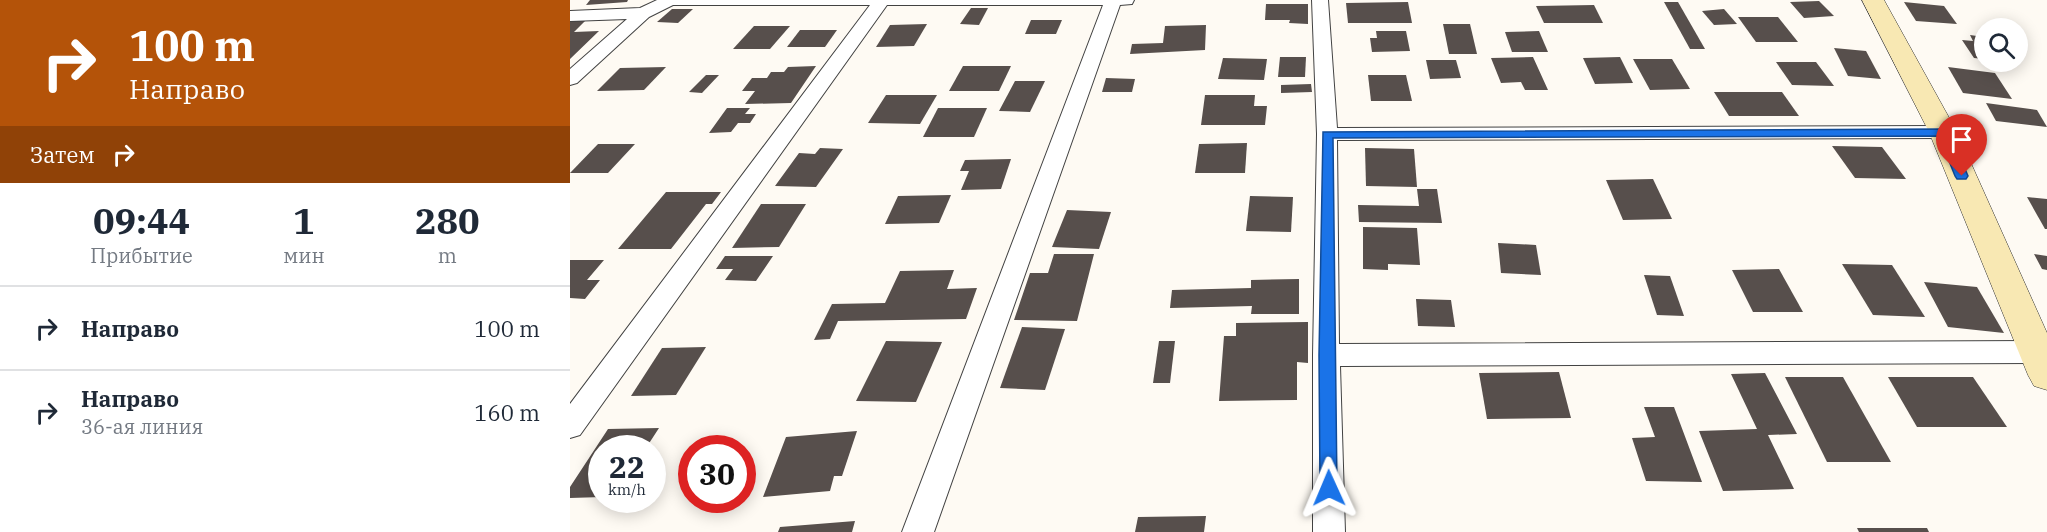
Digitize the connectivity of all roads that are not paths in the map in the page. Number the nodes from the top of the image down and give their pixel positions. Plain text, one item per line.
1 (670, 0) edge
2 (882, 0) edge
3 (1113, 0) edge
4 (1126, 0) edge
5 (1320, 0) edge
6 (1873, 0) edge
7 (644, 13) junction
8 (570, 16) edge
9 (570, 79) edge
10 (1943, 132) junction
11 (1327, 134) junction
12 (1326, 355) junction
13 (2041, 363) edge
14 (570, 426) edge
15 (918, 532) edge
16 (1329, 532) edge

1 - 2 street
1 - 7 street
2 - 3 street
2 - 14 street
3 - 4 street
3 - 15 street
5 - 11 street
6 - 10 street
7 - 8 street
7 - 9 street
10 - 11 street
10 - 13 street
11 - 12 street
12 - 13 street
12 - 16 street

